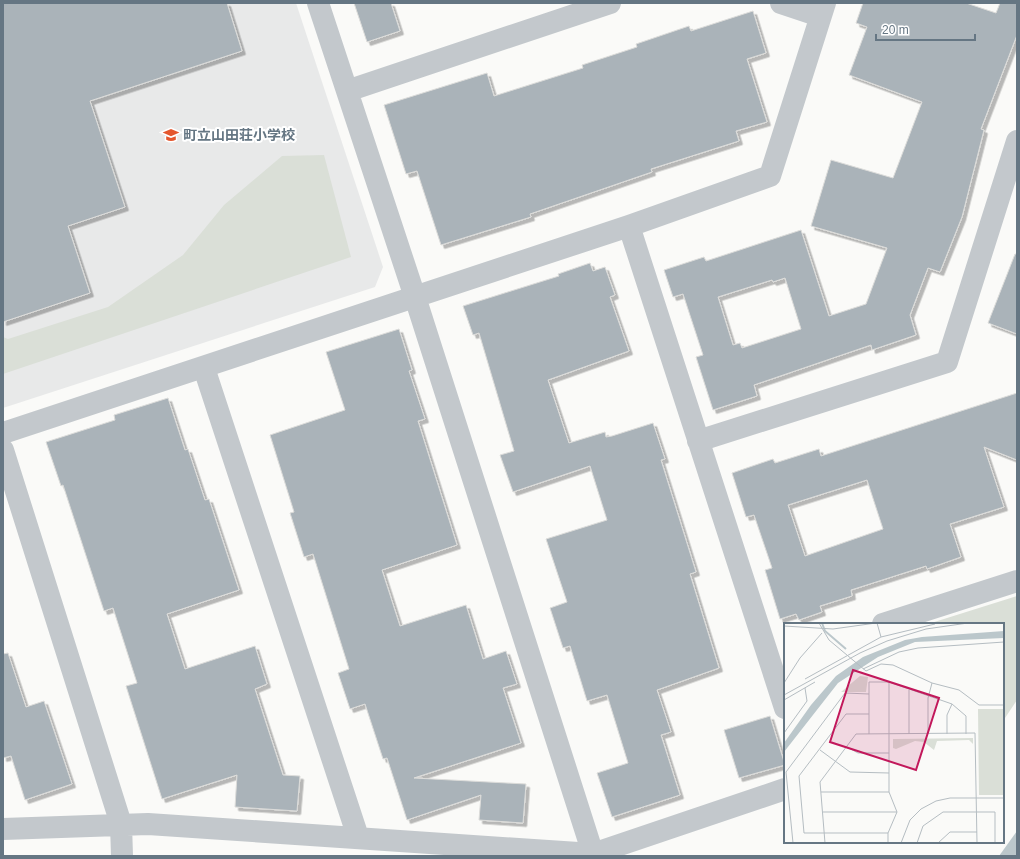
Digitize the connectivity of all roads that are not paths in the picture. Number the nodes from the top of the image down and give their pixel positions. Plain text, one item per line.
1 (318, 3) edge
2 (610, 3) edge
3 (781, 3) edge
4 (822, 9) edge
5 (348, 91) junction
6 (1017, 142) edge
7 (629, 226) junction
8 (415, 297) junction
9 (204, 368) junction
10 (3, 434) edge
11 (698, 441) junction
12 (3, 450) edge
13 (1017, 581) edge
14 (887, 623) edge
15 (778, 658) edge
16 (784, 701) edge
17 (784, 789) edge
18 (121, 824) junction
19 (3, 829) edge
20 (358, 837) junction
21 (593, 854) junction
22 (122, 856) edge

1 - 5 street
2 - 5 street
3 - 4 street
4 - 7 street
5 - 8 street
6 - 11 street
7 - 8 street
7 - 11 street
8 - 9 street
8 - 21 street
9 - 10 street
9 - 20 street
11 - 15 street
12 - 18 street
13 - 14 street
15 - 16 street
17 - 21 street
18 - 19 street
18 - 20 street
18 - 22 street
20 - 21 street

